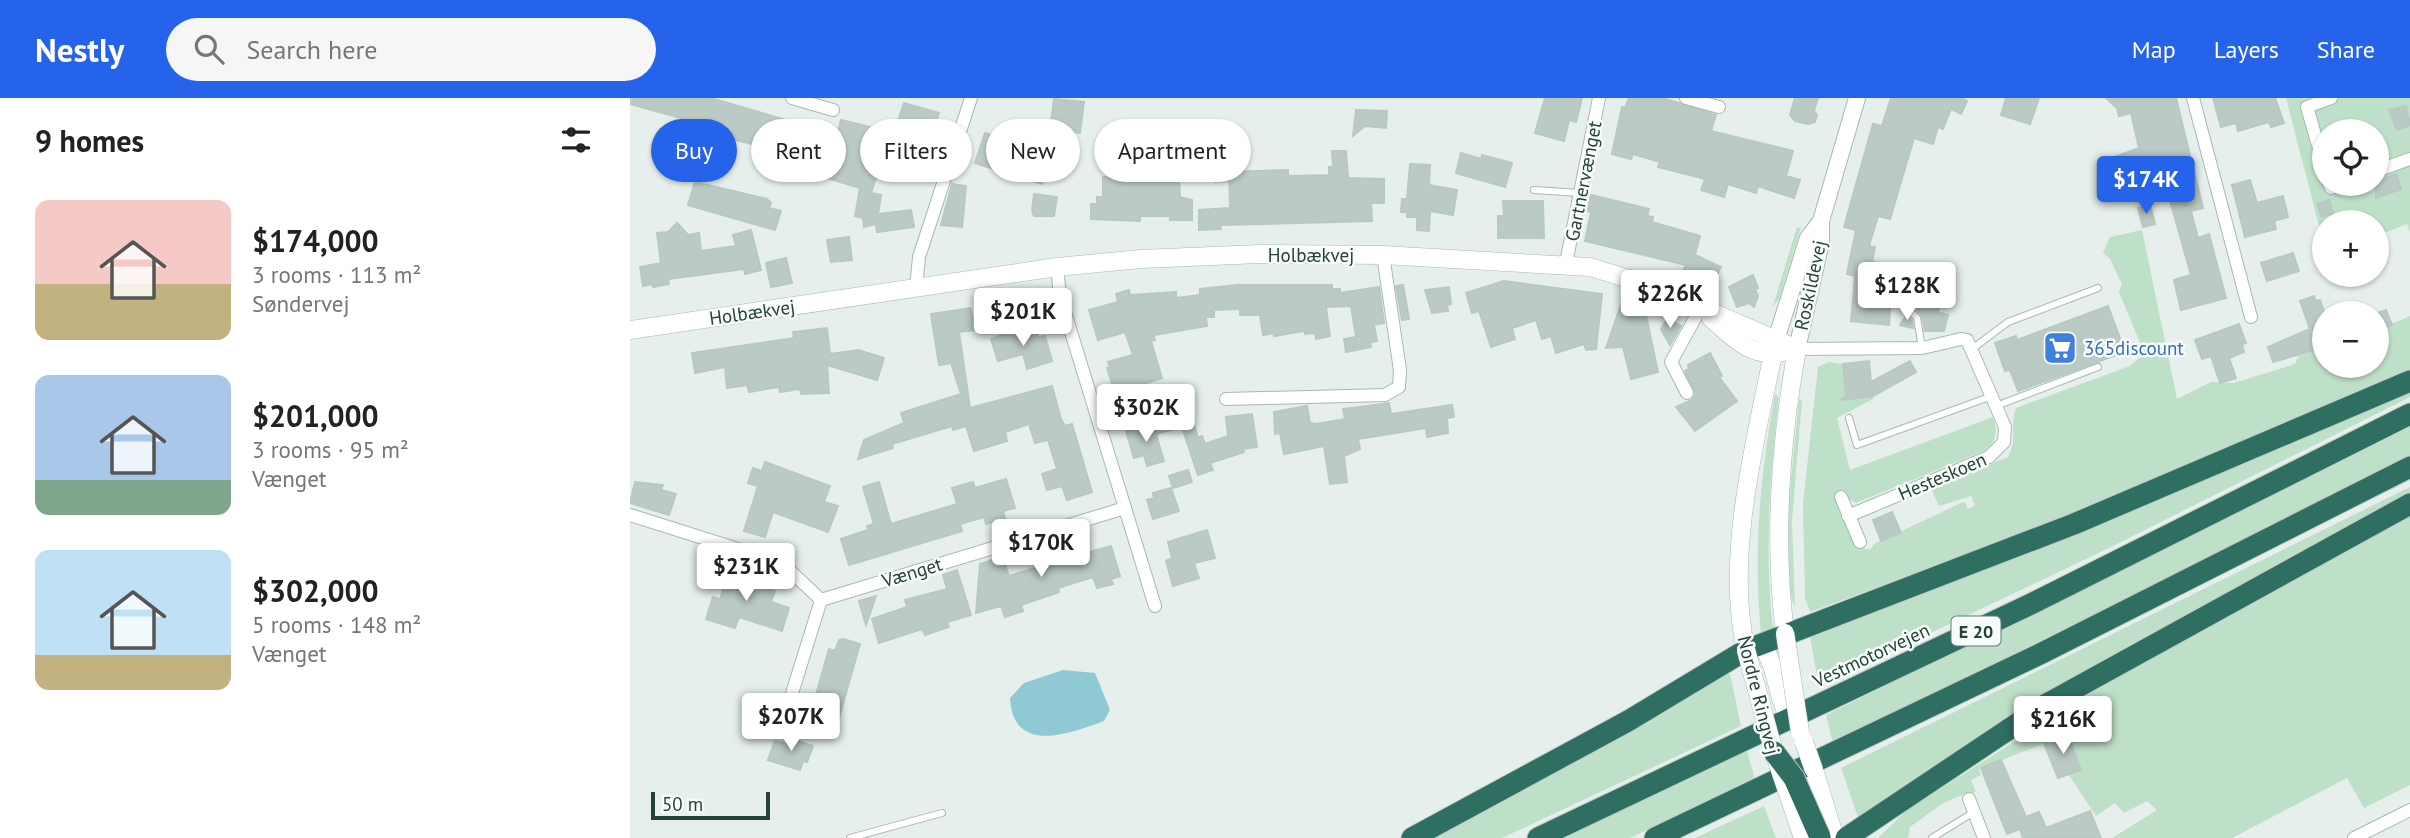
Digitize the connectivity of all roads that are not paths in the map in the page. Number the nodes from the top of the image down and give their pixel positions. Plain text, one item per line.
1 (792, 98) edge
2 (971, 98) edge
3 (1599, 98) edge
4 (1686, 98) edge
5 (1857, 98) edge
6 (2193, 98) edge
7 (2331, 98) edge
8 (1719, 107) dead end
9 (833, 110) dead end
10 (2312, 124) edge
11 (2410, 159) edge
12 (2389, 166) edge
13 (1534, 190) dead end
14 (1580, 193) junction
15 (1821, 221) junction
16 (1383, 255) junction
17 (1566, 263) junction
18 (1057, 267) junction
19 (1908, 287) dead end
20 (916, 288) junction
21 (2098, 288) dead end
22 (1700, 309) junction
23 (2251, 317) dead end
24 (630, 330) edge
25 (1775, 347) junction
26 (1922, 348) junction
27 (1797, 349) junction
28 (1972, 349) junction
29 (2098, 367) dead end
30 (2410, 381) edge
31 (1687, 393) dead end
32 (1226, 399) dead end
33 (1994, 401) junction
34 (2410, 414) edge
35 (1849, 418) dead end
36 (2410, 467) edge
37 (1841, 497) dead end
38 (2410, 503) edge
39 (1125, 508) junction
40 (630, 515) edge
41 (1848, 516) junction
42 (1860, 542) dead end
43 (821, 600) junction
44 (1155, 606) dead end
45 (1785, 634) junction
46 (1751, 649) junction
47 (785, 716) dead end
48 (1800, 732) junction
49 (1774, 752) junction
50 (1971, 806) joint
51 (2410, 810) edge
52 (942, 813) dead end
53 (1861, 832) edge
54 (1831, 836) edge
55 (850, 838) edge
56 (1412, 838) edge
57 (1538, 838) edge
58 (1655, 838) edge
59 (1803, 838) edge
60 (1932, 838) edge
61 (1984, 838) edge
62 (2354, 838) edge

1 - 9 street
2 - 20 street
3 - 14 street, Gartnervænget
4 - 8 street
5 - 15 street, Roskildevej
6 - 23 street
7 - 10 street
11 - 12 street
13 - 14 lane
14 - 17 street, Gartnervænget
15 - 25 street, Roskildevej
15 - 27 street, Roskildevej
16 - 17 main road, Holbækvej
16 - 18 main road, Holbækvej
16 - 32 street
17 - 22 main road, Holbækvej
18 - 20 main road, Holbækvej
18 - 39 street
19 - 26 lane
20 - 24 main road, Holbækvej
21 - 28 lane
22 - 25 main road, Holbækvej
22 - 31 street
25 - 27 main road, Holbækvej
25 - 46 main road, Nordre Ringvej
26 - 27 street
26 - 28 street
27 - 45 main road, Nordre Ringvej
28 - 33 street, Hesteskoen
29 - 33 lane
30 - 45 highway
33 - 35 lane
33 - 41 street, Hesteskoen
34 - 57 highway, Vestmotorvejen / E 20
36 - 58 highway, E 20
37 - 41 street
38 - 53 highway
39 - 43 street, Vænget
39 - 44 street
40 - 43 street
41 - 42 street
43 - 47 street
45 - 46 highway
45 - 48 main road, Nordre Ringvej, bridge
46 - 48 main road
46 - 49 main road, Nordre Ringvej, bridge
46 - 56 highway
48 - 54 main road, Nordre Ringvej, bridge
49 - 54 highway, bridge
49 - 59 main road, Nordre Ringvej, bridge
50 - 60 lane
50 - 61 street
51 - 62 street
52 - 55 lane
53 - 54 highway

